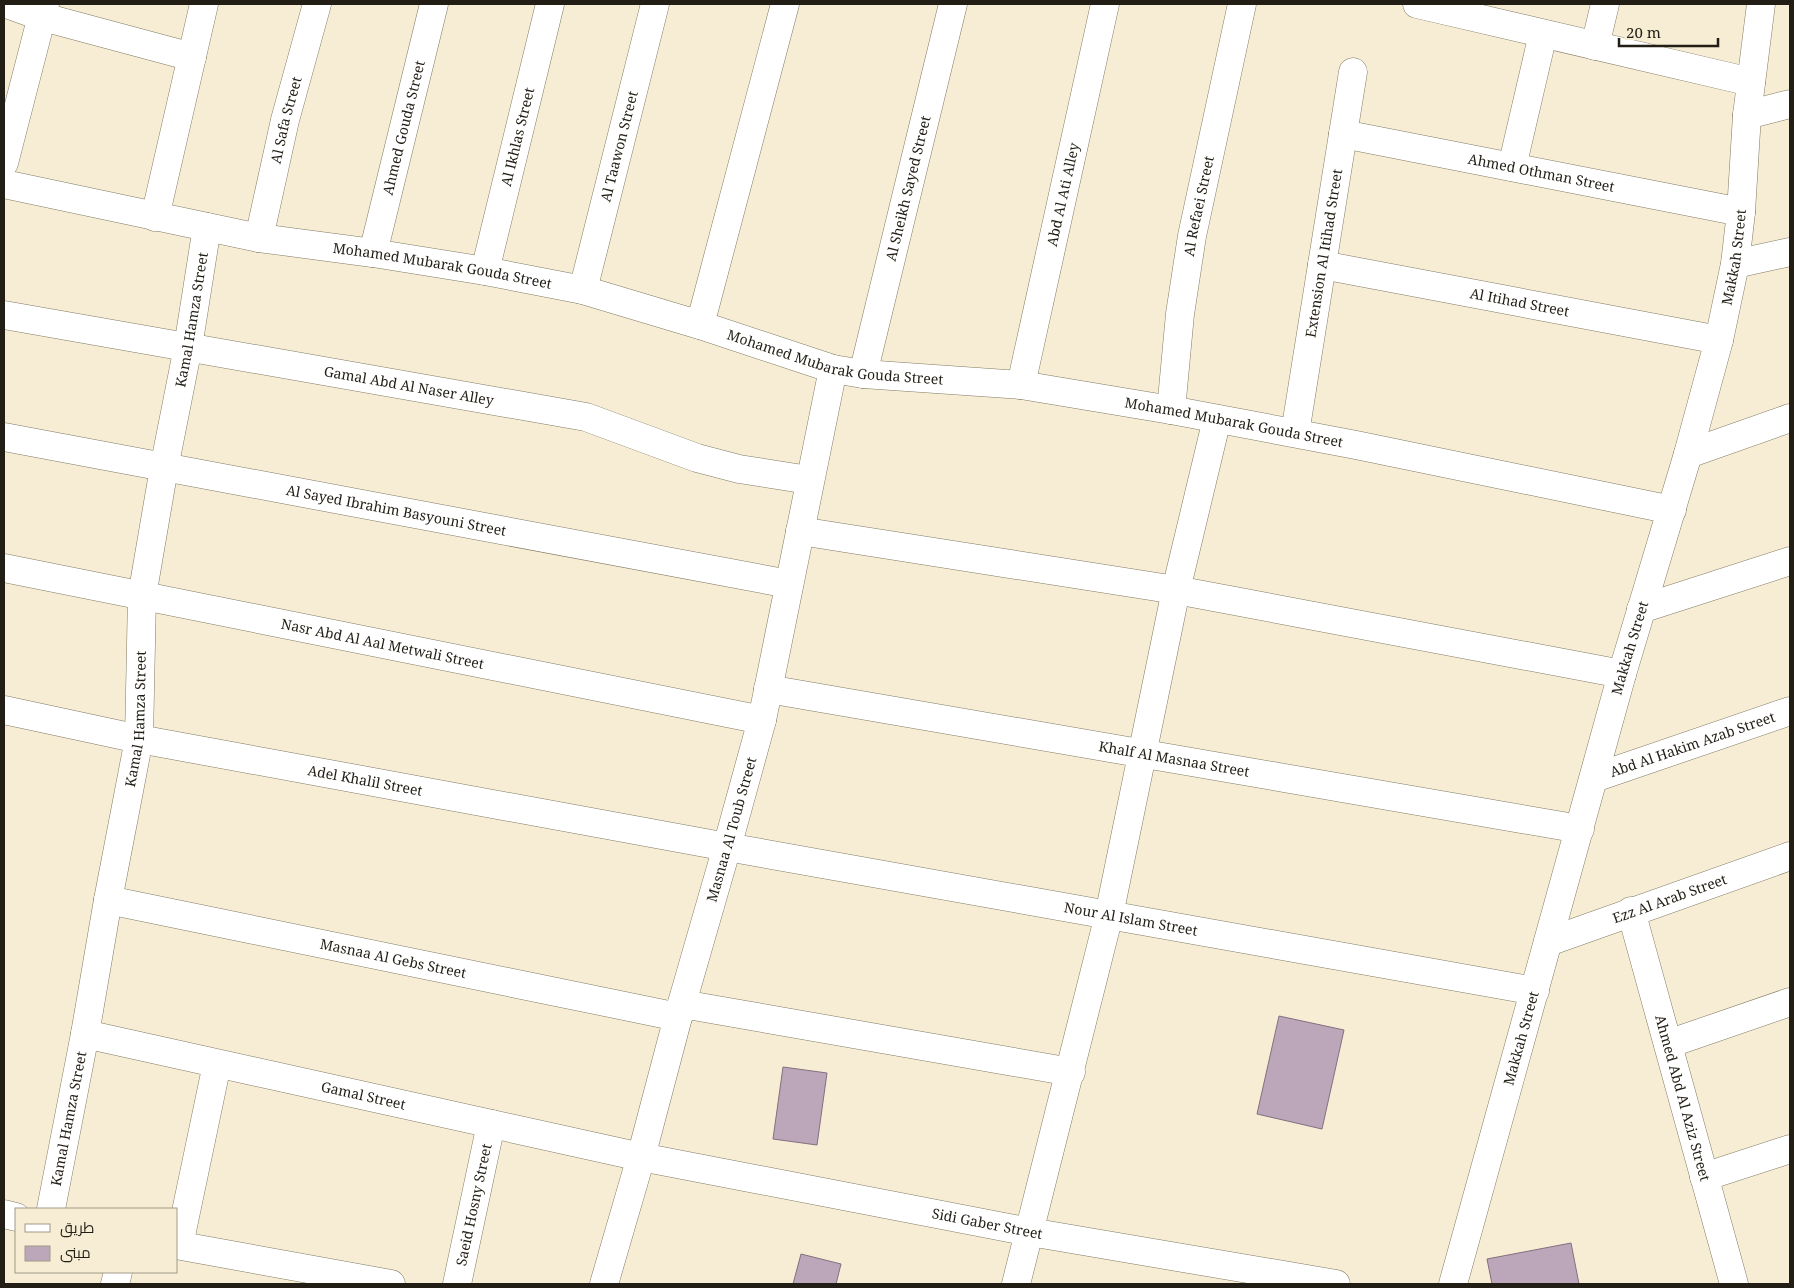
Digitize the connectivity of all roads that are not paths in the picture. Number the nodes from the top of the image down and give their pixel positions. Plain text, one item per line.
1 (7, 4) edge
2 (204, 4) edge
3 (317, 4) edge
4 (434, 4) edge
5 (550, 4) edge
6 (655, 4) edge
7 (785, 4) edge
8 (954, 4) edge
9 (1105, 4) edge
10 (1242, 4) edge
11 (1417, 4) edge
12 (1605, 4) edge
13 (1761, 4) edge
14 (44, 10) edge
15 (1504, 14) edge
16 (1543, 34) junction
17 (1595, 46) junction
18 (192, 57) junction
19 (1353, 72) dead end
20 (1751, 82) junction
21 (1790, 104) edge
22 (1747, 115) junction
23 (1343, 134) junction
24 (4, 162) edge
25 (1512, 167) junction
26 (4, 184) edge
27 (1741, 212) junction
28 (155, 217) junction
29 (208, 227) junction
30 (259, 238) junction
31 (1790, 252) edge
32 (373, 253) junction
33 (1735, 264) junction
34 (1322, 265) junction
35 (485, 271) junction
36 (582, 290) junction
37 (4, 315) edge
38 (700, 325) junction
39 (1719, 340) junction
40 (188, 347) junction
41 (833, 369) junction
42 (863, 374) junction
43 (1022, 384) junction
44 (1171, 410) junction
45 (1217, 418) junction
46 (1790, 418) edge
47 (1294, 433) junction
48 (4, 437) edge
49 (1688, 454) junction
50 (164, 468) junction
51 (809, 480) junction
52 (1672, 510) junction
53 (800, 532) junction
54 (1790, 561) edge
55 (4, 568) edge
56 (789, 584) junction
57 (1176, 590) junction
58 (142, 596) junction
59 (1641, 609) junction
60 (1622, 674) junction
61 (768, 689) junction
62 (4, 710) edge
63 (1790, 711) edge
64 (762, 720) junction
65 (139, 739) junction
66 (1141, 754) junction
67 (1594, 778) junction
68 (1580, 829) junction
69 (727, 847) junction
70 (1790, 856) edge
71 (108, 900) junction
72 (1631, 912) junction
73 (1109, 915) junction
74 (1548, 942) junction
75 (1535, 991) junction
76 (1790, 1002) edge
77 (680, 1010) junction
78 (85, 1034) junction
79 (1668, 1044) junction
80 (218, 1064) junction
81 (1070, 1072) junction
82 (492, 1124) junction
83 (1790, 1149) edge
84 (641, 1157) junction
85 (1704, 1178) junction
86 (50, 1208) edge
87 (1030, 1232) junction
88 (178, 1245) edge
89 (391, 1284) edge
90 (457, 1284) edge
91 (604, 1284) edge
92 (1016, 1284) edge
93 (1336, 1284) edge
94 (1453, 1284) edge
95 (1734, 1284) edge

1 - 14 street
2 - 18 street
3 - 30 street, Al Safa Street
4 - 32 street, Ahmed Gouda Street
5 - 35 street, Al Ikhlas Street
6 - 36 street, Al Taawon Street
7 - 38 street
8 - 42 street, Al Sheikh Sayed Street
9 - 43 street, Abd Al Ati Alley
10 - 44 street, Al Refaei Street
11 - 15 street
12 - 17 street
13 - 20 street, Makkah Street
14 - 18 street
14 - 24 street
15 - 16 street
16 - 17 street
16 - 25 street
17 - 20 street
18 - 28 street
19 - 23 street, Extension Al Itihad Street
20 - 22 street, Makkah Street
21 - 22 street
22 - 27 street, Makkah Street
23 - 25 street, Ahmed Othman Street
23 - 34 street, Extension Al Itihad Street
25 - 27 street, Ahmed Othman Street
26 - 28 street, Mohamed Mubarak Gouda Street
27 - 33 street, Makkah Street
28 - 29 street, Mohamed Mubarak Gouda Street
29 - 30 street, Mohamed Mubarak Gouda Street
29 - 40 street, Kamal Hamza Street
30 - 32 street, Mohamed Mubarak Gouda Street
31 - 33 street
32 - 35 street, Mohamed Mubarak Gouda Street
33 - 39 street, Makkah Street
34 - 39 street, Al Itihad Street
34 - 47 street, Extension Al Itihad Street
35 - 36 street, Mohamed Mubarak Gouda Street
36 - 38 street, Mohamed Mubarak Gouda Street
37 - 40 street, Gamal Abd Al Naser Alley
38 - 41 street, Mohamed Mubarak Gouda Street
39 - 49 street, Makkah Street
40 - 50 street, Kamal Hamza Street
40 - 51 street, Gamal Abd Al Naser Alley
41 - 42 street, Mohamed Mubarak Gouda Street
41 - 51 street, Masnaa Al Toub Street
42 - 43 street, Mohamed Mubarak Gouda Street
43 - 44 street, Mohamed Mubarak Gouda Street
44 - 45 street, Mohamed Mubarak Gouda Street
45 - 47 street, Mohamed Mubarak Gouda Street
45 - 57 street
46 - 49 street
47 - 52 street, Mohamed Mubarak Gouda Street
48 - 50 street, Al Sayed Ibrahim Basyouni Street
49 - 52 street, Makkah Street
50 - 56 street, Al Sayed Ibrahim Basyouni Street
50 - 58 street, Kamal Hamza Street
51 - 53 street, Masnaa Al Toub Street
52 - 59 street, Makkah Street
53 - 56 street, Masnaa Al Toub Street
53 - 57 street
54 - 59 street
55 - 58 street, Nasr Abd Al Aal Metwali Street
56 - 61 street, Masnaa Al Toub Street
57 - 60 street
57 - 66 street
58 - 64 street, Nasr Abd Al Aal Metwali Street
58 - 65 street, Kamal Hamza Street
59 - 60 street, Makkah Street
60 - 67 street, Makkah Street
61 - 64 street, Masnaa Al Toub Street
61 - 66 street, Khalf Al Masnaa Street
62 - 65 street, Adel Khalil Street
63 - 67 street, Abd Al Hakim Azab Street
64 - 69 street, Masnaa Al Toub Street
65 - 69 street, Adel Khalil Street
65 - 71 street, Kamal Hamza Street
66 - 68 street, Khalf Al Masnaa Street
66 - 73 street
67 - 68 street, Makkah Street
68 - 74 street, Makkah Street
69 - 73 street, Nour Al Islam Street
69 - 77 street, Masnaa Al Toub Street
70 - 72 street, Ezz Al Arab Street
71 - 77 street, Masnaa Al Gebs Street
71 - 78 street, Kamal Hamza Street
72 - 74 street, Ezz Al Arab Street
72 - 79 street, Ahmed Abd Al Aziz Street
73 - 75 street, Nour Al Islam Street
73 - 81 street
74 - 75 street, Makkah Street
75 - 94 street, Makkah Street
76 - 79 street
77 - 81 street, Masnaa Al Gebs Street
77 - 84 street, Masnaa Al Toub Street
78 - 80 street, Gamal Street
78 - 86 street, Kamal Hamza Street
79 - 85 street, Ahmed Abd Al Aziz Street
80 - 82 street, Gamal Street
80 - 88 street
81 - 87 street
82 - 84 street, Gamal Street
82 - 90 street, Saeid Hosny Street
83 - 85 street
84 - 87 street, Sidi Gaber Street
84 - 91 street, Masnaa Al Toub Street
85 - 95 street, Ahmed Abd Al Aziz Street
87 - 92 street
87 - 93 street, Sidi Gaber Street
88 - 89 street

